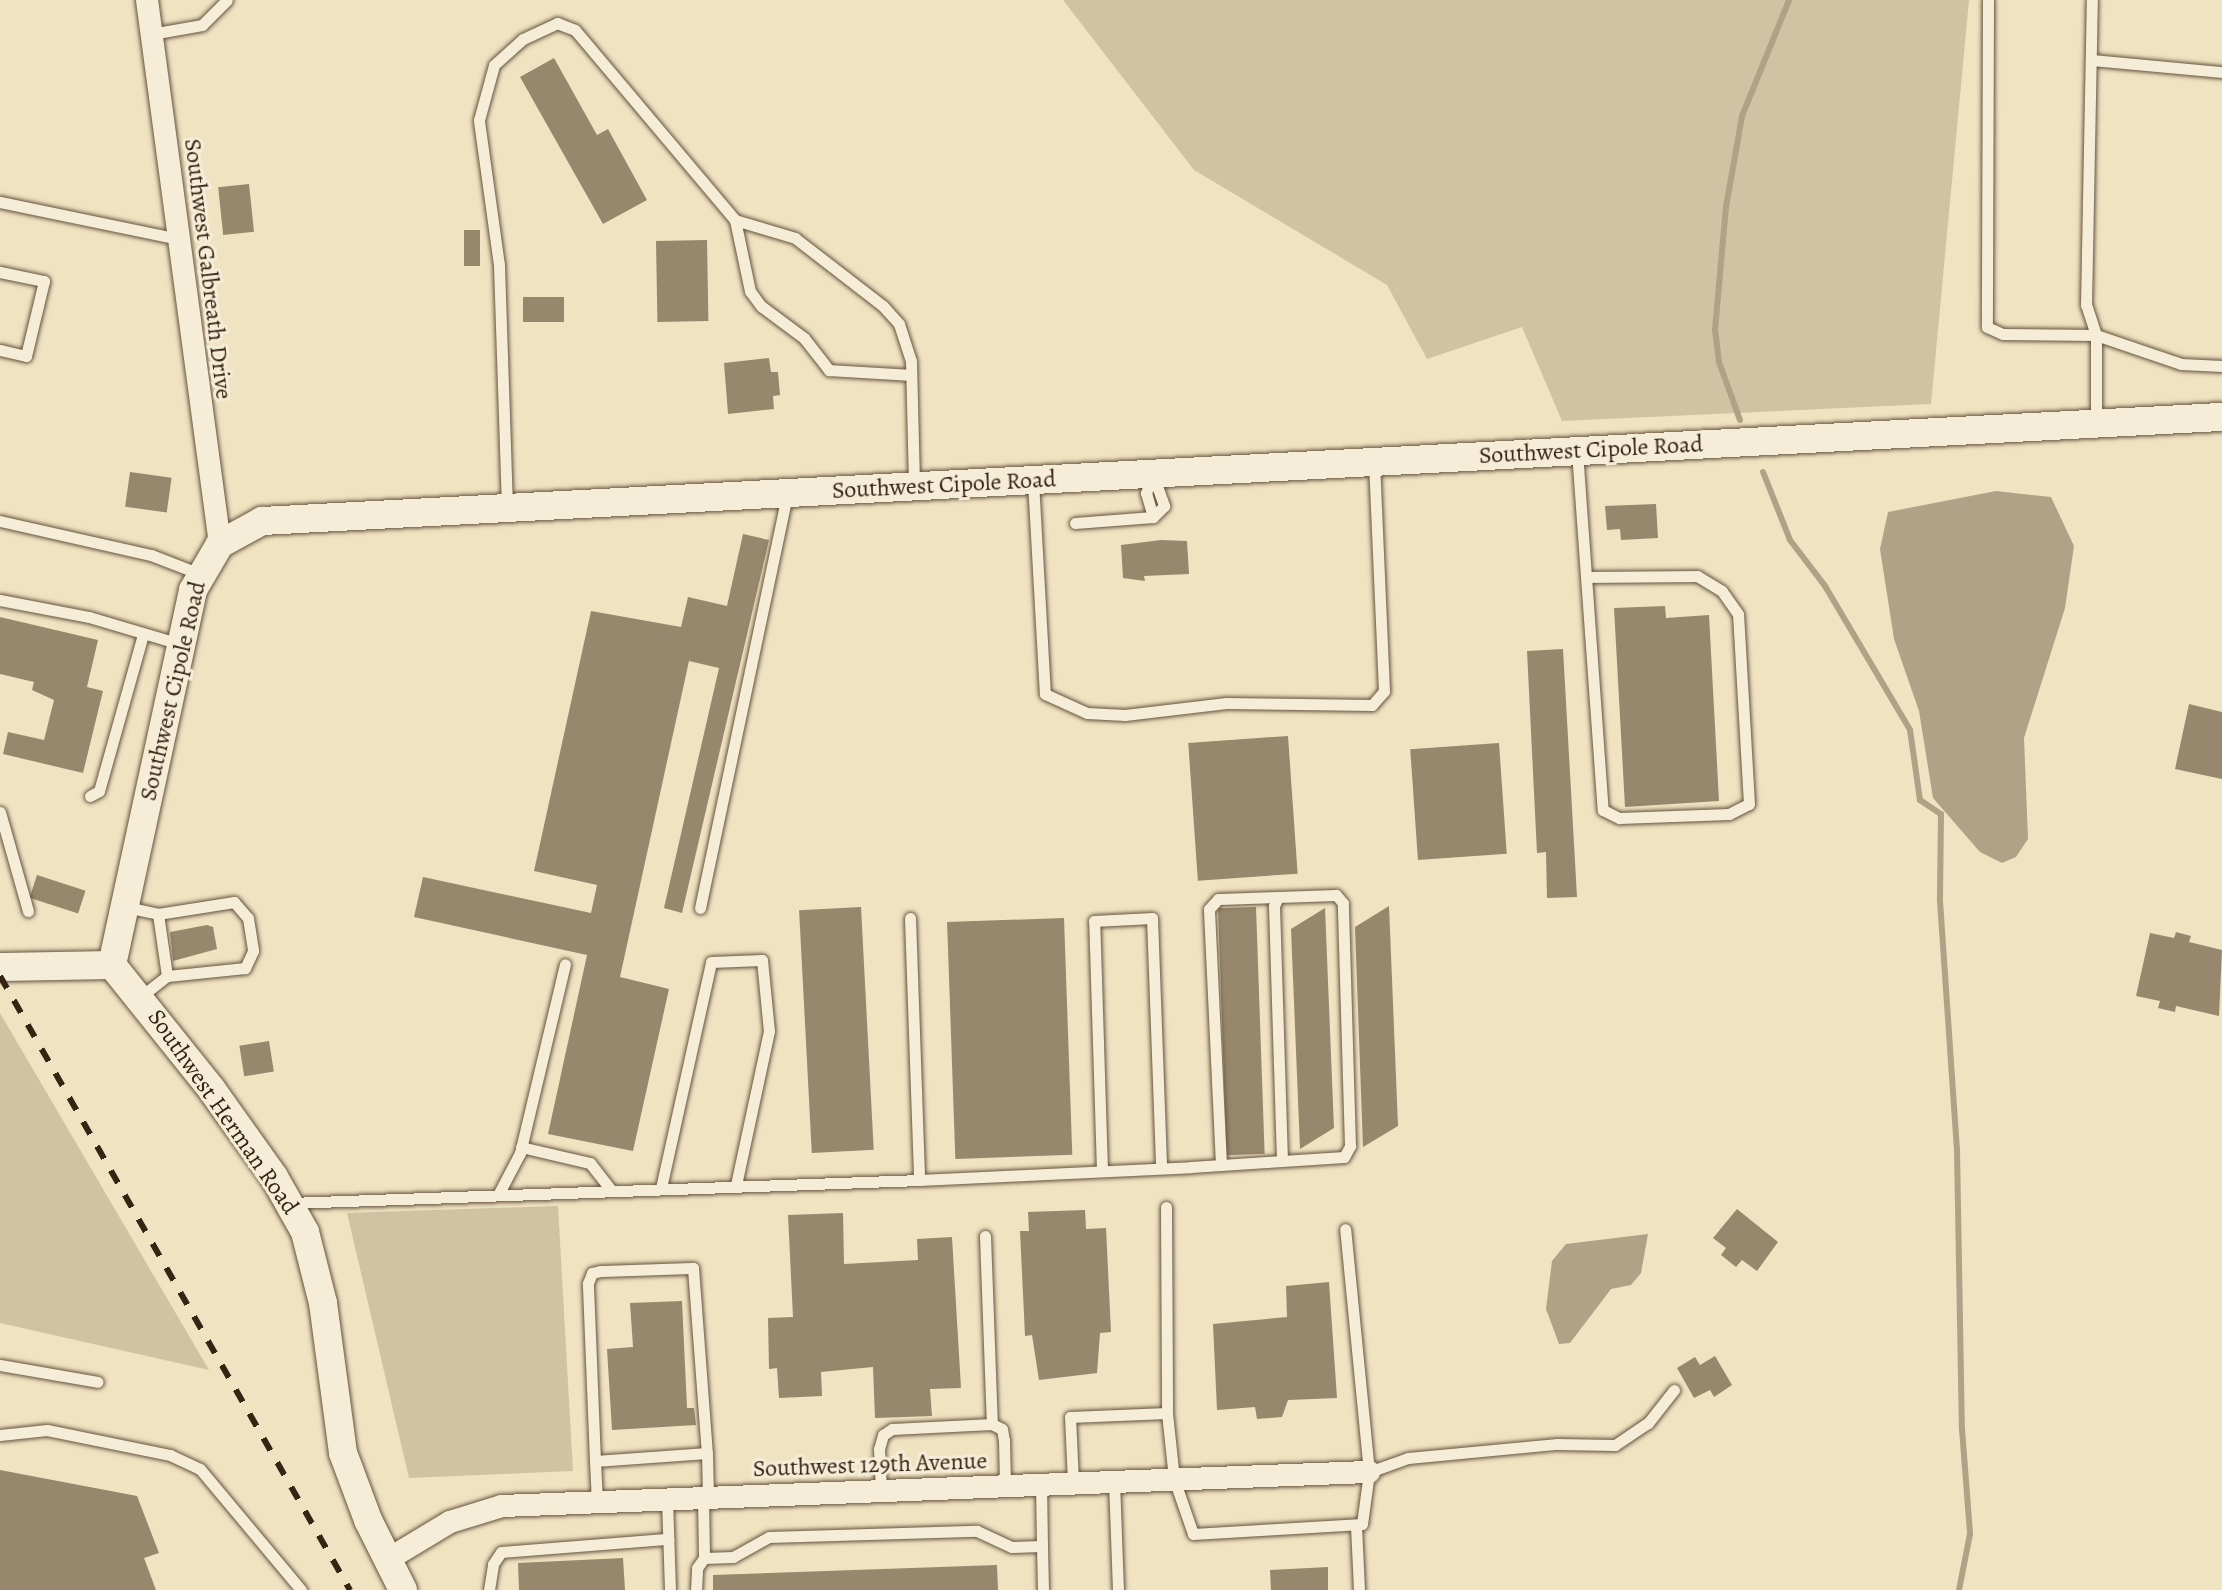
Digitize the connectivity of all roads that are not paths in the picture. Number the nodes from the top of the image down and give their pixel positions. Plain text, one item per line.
1 (147, 0) edge
2 (227, 0) edge
3 (1988, 0) edge
4 (2092, 0) edge
5 (151, 34) junction
6 (2092, 60) junction
7 (2222, 72) edge
8 (0, 202) edge
9 (735, 220) junction
10 (178, 239) junction
11 (0, 272) edge
12 (2096, 335) junction
13 (0, 350) edge
14 (2222, 366) edge
15 (911, 375) junction
16 (2222, 417) edge
17 (2096, 423) junction
18 (1577, 451) junction
19 (1374, 463) junction
20 (1153, 475) junction
21 (1033, 480) junction
22 (914, 486) junction
23 (787, 494) junction
24 (507, 508) junction
25 (0, 521) edge
26 (1075, 523) dead end
27 (220, 544) junction
28 (200, 574) junction
29 (1589, 577) junction
30 (0, 600) edge
31 (143, 634) junction
32 (180, 644) junction
33 (90, 796) dead end
34 (0, 812) edge
35 (1278, 897) junction
36 (124, 906) junction
37 (700, 908) dead end
38 (28, 911) dead end
39 (158, 914) junction
40 (910, 918) dead end
41 (565, 964) dead end
42 (112, 965) junction
43 (0, 967) edge
44 (167, 976) junction
45 (141, 996) junction
46 (521, 1147) junction
47 (1282, 1161) junction
48 (1221, 1165) junction
49 (1161, 1167) junction
50 (1102, 1170) junction
51 (919, 1180) junction
52 (736, 1185) junction
53 (661, 1188) junction
54 (611, 1190) junction
55 (499, 1193) junction
56 (290, 1203) junction
57 (1166, 1207) dead end
58 (1345, 1229) dead end
59 (985, 1236) dead end
60 (0, 1365) edge
61 (98, 1382) dead end
62 (1674, 1390) dead end
63 (1167, 1413) junction
64 (992, 1424) junction
65 (0, 1435) edge
66 (707, 1453) junction
67 (595, 1461) junction
68 (1369, 1472) junction
69 (1174, 1479) junction
70 (1114, 1481) junction
71 (1073, 1482) junction
72 (1041, 1484) junction
73 (1005, 1485) junction
74 (881, 1490) junction
75 (706, 1498) junction
76 (667, 1499) junction
77 (597, 1502) junction
78 (1356, 1526) junction
79 (668, 1539) junction
80 (1042, 1546) junction
81 (704, 1558) junction
82 (387, 1560) junction
83 (301, 1590) edge
84 (403, 1590) edge
85 (489, 1590) edge
86 (670, 1590) edge
87 (696, 1590) edge
88 (1043, 1590) edge
89 (1118, 1590) edge
90 (1359, 1590) edge

1 - 5 street, Southwest Galbreath Drive
2 - 5 lane
3 - 12 lane
4 - 6 lane
5 - 10 street, Southwest Galbreath Drive
6 - 7 lane
6 - 12 lane
8 - 10 lane
9 - 15 lane
9 - 15 lane
9 - 24 lane
10 - 27 street, Southwest Galbreath Drive
11 - 13 lane
12 - 14 lane
12 - 17 lane
15 - 22 lane
16 - 17 street, Southwest Cipole Road
17 - 18 street, Southwest Cipole Road
18 - 19 street, Southwest Cipole Road
18 - 29 lane
19 - 20 street, Southwest Cipole Road
19 - 21 lane
20 - 21 street, Southwest Cipole Road
20 - 26 lane
21 - 22 street, Southwest Cipole Road
22 - 23 street, Southwest Cipole Road
23 - 24 street, Southwest Cipole Road
23 - 37 lane
24 - 27 street, Southwest Cipole Road
25 - 28 lane
27 - 28 street, Southwest Cipole Road
28 - 32 street, Southwest Cipole Road
29 - 29 lane
30 - 31 lane
31 - 32 lane
31 - 33 lane
32 - 36 street, Southwest Cipole Road
34 - 38 lane
35 - 47 lane
35 - 47 lane
35 - 48 lane
36 - 39 lane
36 - 42 street, Southwest Cipole Road
39 - 44 lane
39 - 44 lane
40 - 51 lane
41 - 46 lane
42 - 43 street
42 - 45 street, Southwest Herman Road
44 - 45 lane
45 - 56 street, Southwest Herman Road
46 - 54 lane
46 - 55 lane
47 - 48 lane
48 - 49 lane
49 - 50 lane
49 - 50 lane
50 - 51 lane
51 - 52 lane
52 - 53 lane
52 - 53 lane
53 - 54 lane
54 - 55 lane
55 - 56 lane
56 - 82 street, Southwest Herman Road
57 - 63 lane
58 - 68 lane
59 - 64 lane
60 - 61 lane
62 - 68 lane
63 - 69 lane
63 - 71 lane
64 - 73 lane
64 - 74 lane
65 - 83 lane
66 - 67 lane
66 - 67 lane
66 - 75 lane
67 - 77 lane
68 - 69 street, Southwest 129th Avenue
68 - 78 lane
69 - 70 street, Southwest 129th Avenue
69 - 78 lane
70 - 71 street, Southwest 129th Avenue
70 - 89 lane
71 - 72 street, Southwest 129th Avenue
72 - 73 street, Southwest 129th Avenue
72 - 80 lane
73 - 74 street, Southwest 129th Avenue
74 - 75 street, Southwest 129th Avenue
75 - 76 street, Southwest 129th Avenue
75 - 81 lane
76 - 77 street, Southwest 129th Avenue
76 - 79 lane
77 - 82 street, Southwest 129th Avenue
78 - 90 lane
79 - 85 lane
79 - 86 lane
80 - 81 lane
80 - 88 lane
81 - 87 lane
82 - 84 street, Southwest Herman Road

